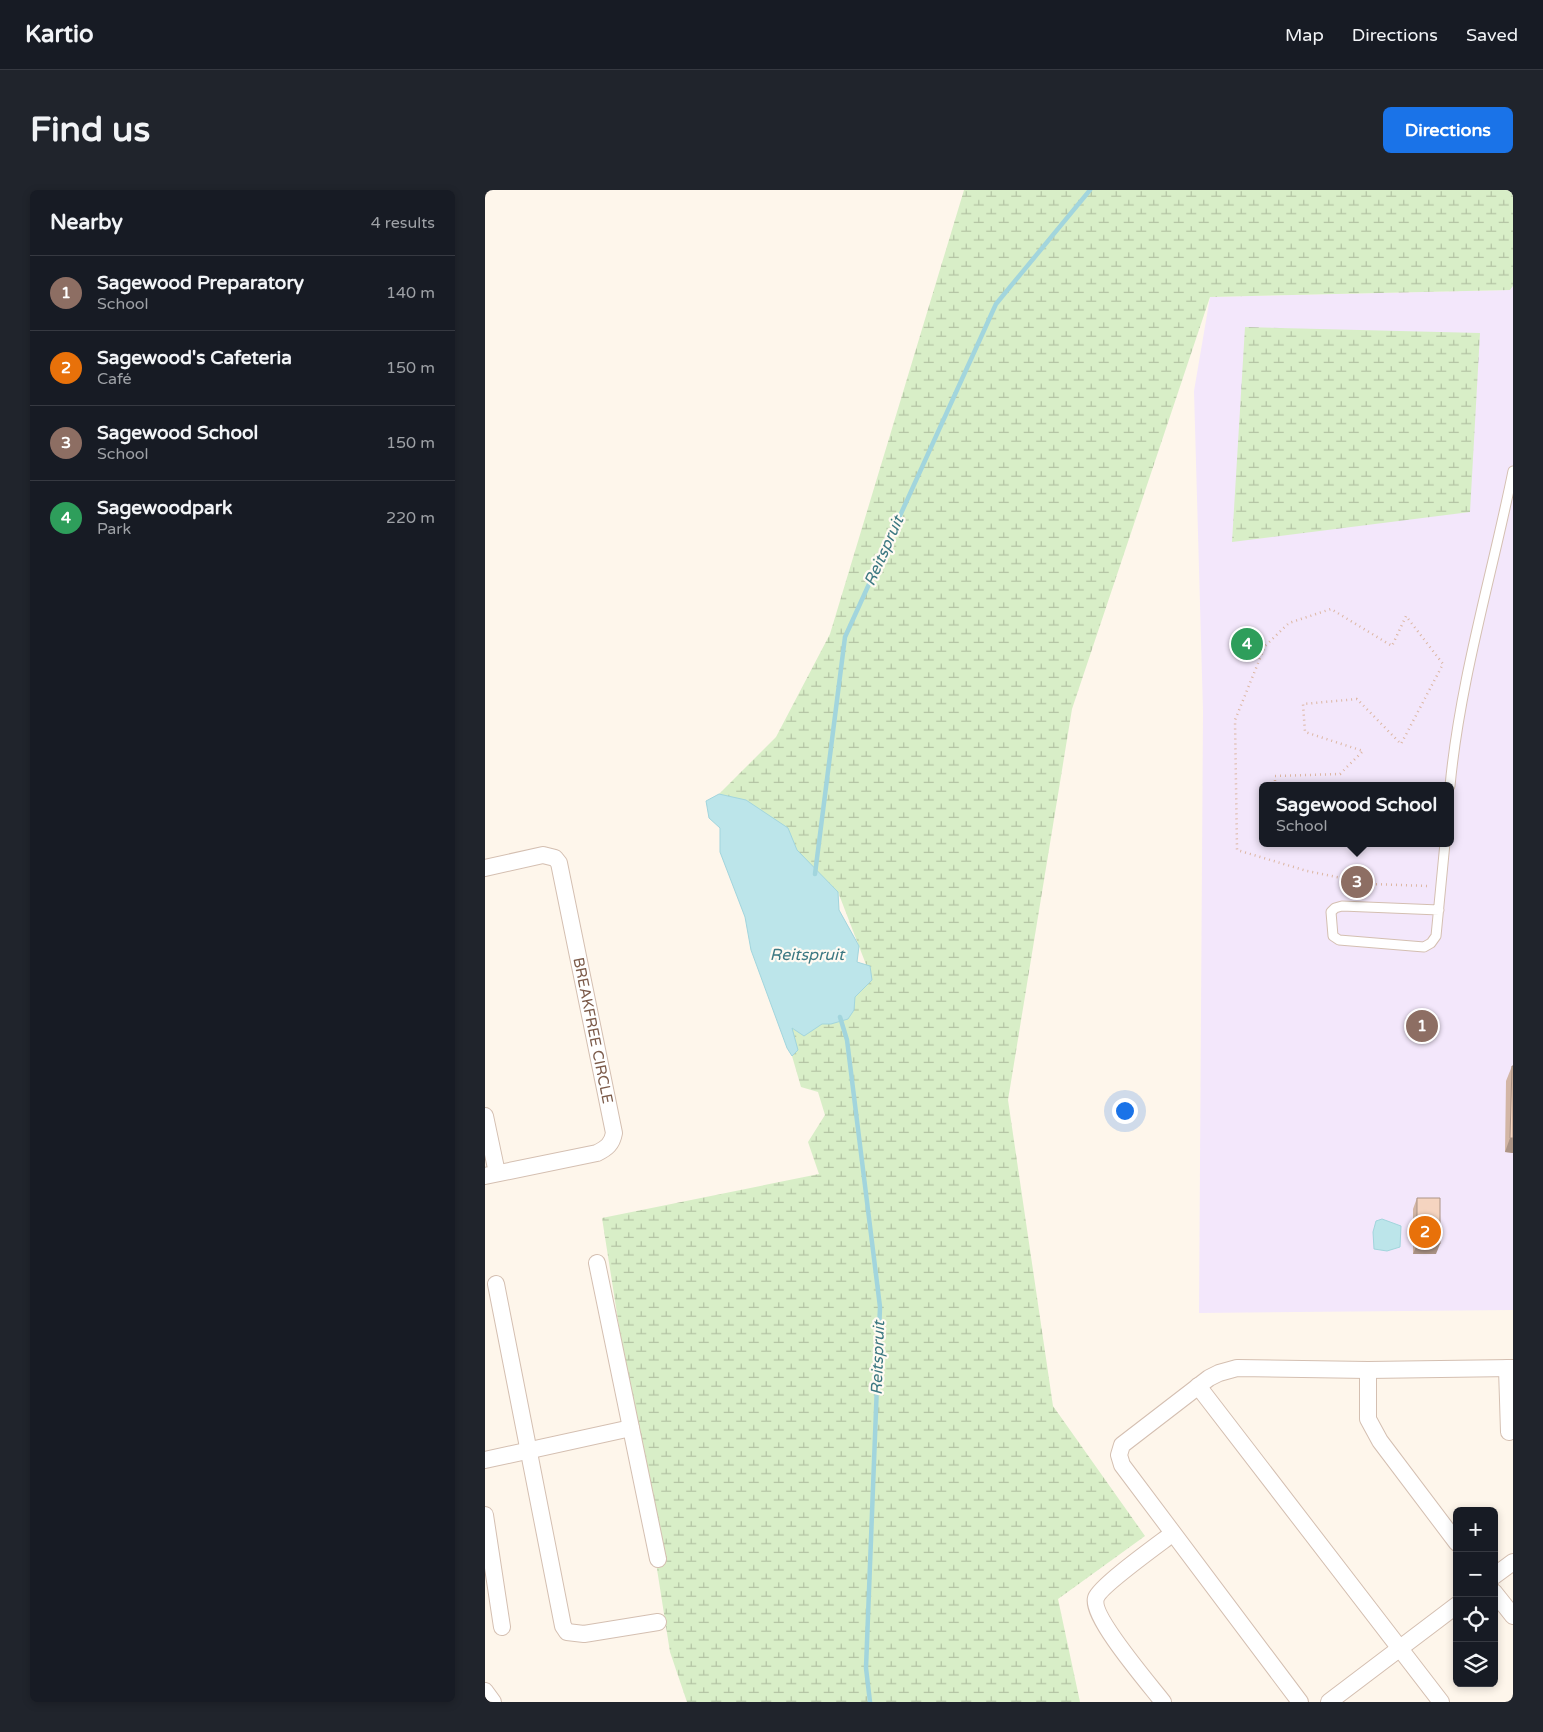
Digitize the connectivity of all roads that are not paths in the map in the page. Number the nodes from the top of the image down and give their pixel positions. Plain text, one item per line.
1 (1513, 471) edge
2 (1451, 782) edge
3 (1445, 847) edge
4 (485, 868) edge
5 (1439, 910) junction
6 (485, 1116) edge
7 (491, 1174) edge
8 (597, 1263) dead end
9 (496, 1284) dead end
10 (1510, 1368) edge
11 (1369, 1370) junction
12 (1198, 1386) junction
13 (631, 1428) junction
14 (1509, 1432) dead end
15 (529, 1451) junction
16 (485, 1460) edge
17 (485, 1515) edge
18 (1172, 1534) junction
19 (1453, 1538) edge
20 (658, 1560) dead end
21 (1513, 1562) edge
22 (1498, 1573) edge
23 (1498, 1597) edge
24 (1453, 1608) edge
25 (1513, 1616) edge
26 (658, 1622) dead end
27 (502, 1627) dead end
28 (1400, 1649) junction
29 (485, 1691) edge
30 (493, 1702) edge
31 (1163, 1702) edge
32 (1301, 1702) edge
33 (1329, 1702) edge
34 (1441, 1702) edge

1 - 2 lane
3 - 5 lane
4 - 7 street, BREAKFREE CIRCLE
5 - 5 lane
6 - 7 street
8 - 13 street
9 - 15 street
10 - 11 street
10 - 14 street
11 - 12 street
11 - 19 street
12 - 18 street
12 - 28 street
13 - 15 street
13 - 20 street
15 - 16 street
15 - 26 street
17 - 27 street
18 - 31 street
18 - 32 street
21 - 22 street
23 - 25 street
24 - 28 street
28 - 33 street
28 - 34 street
29 - 30 street

